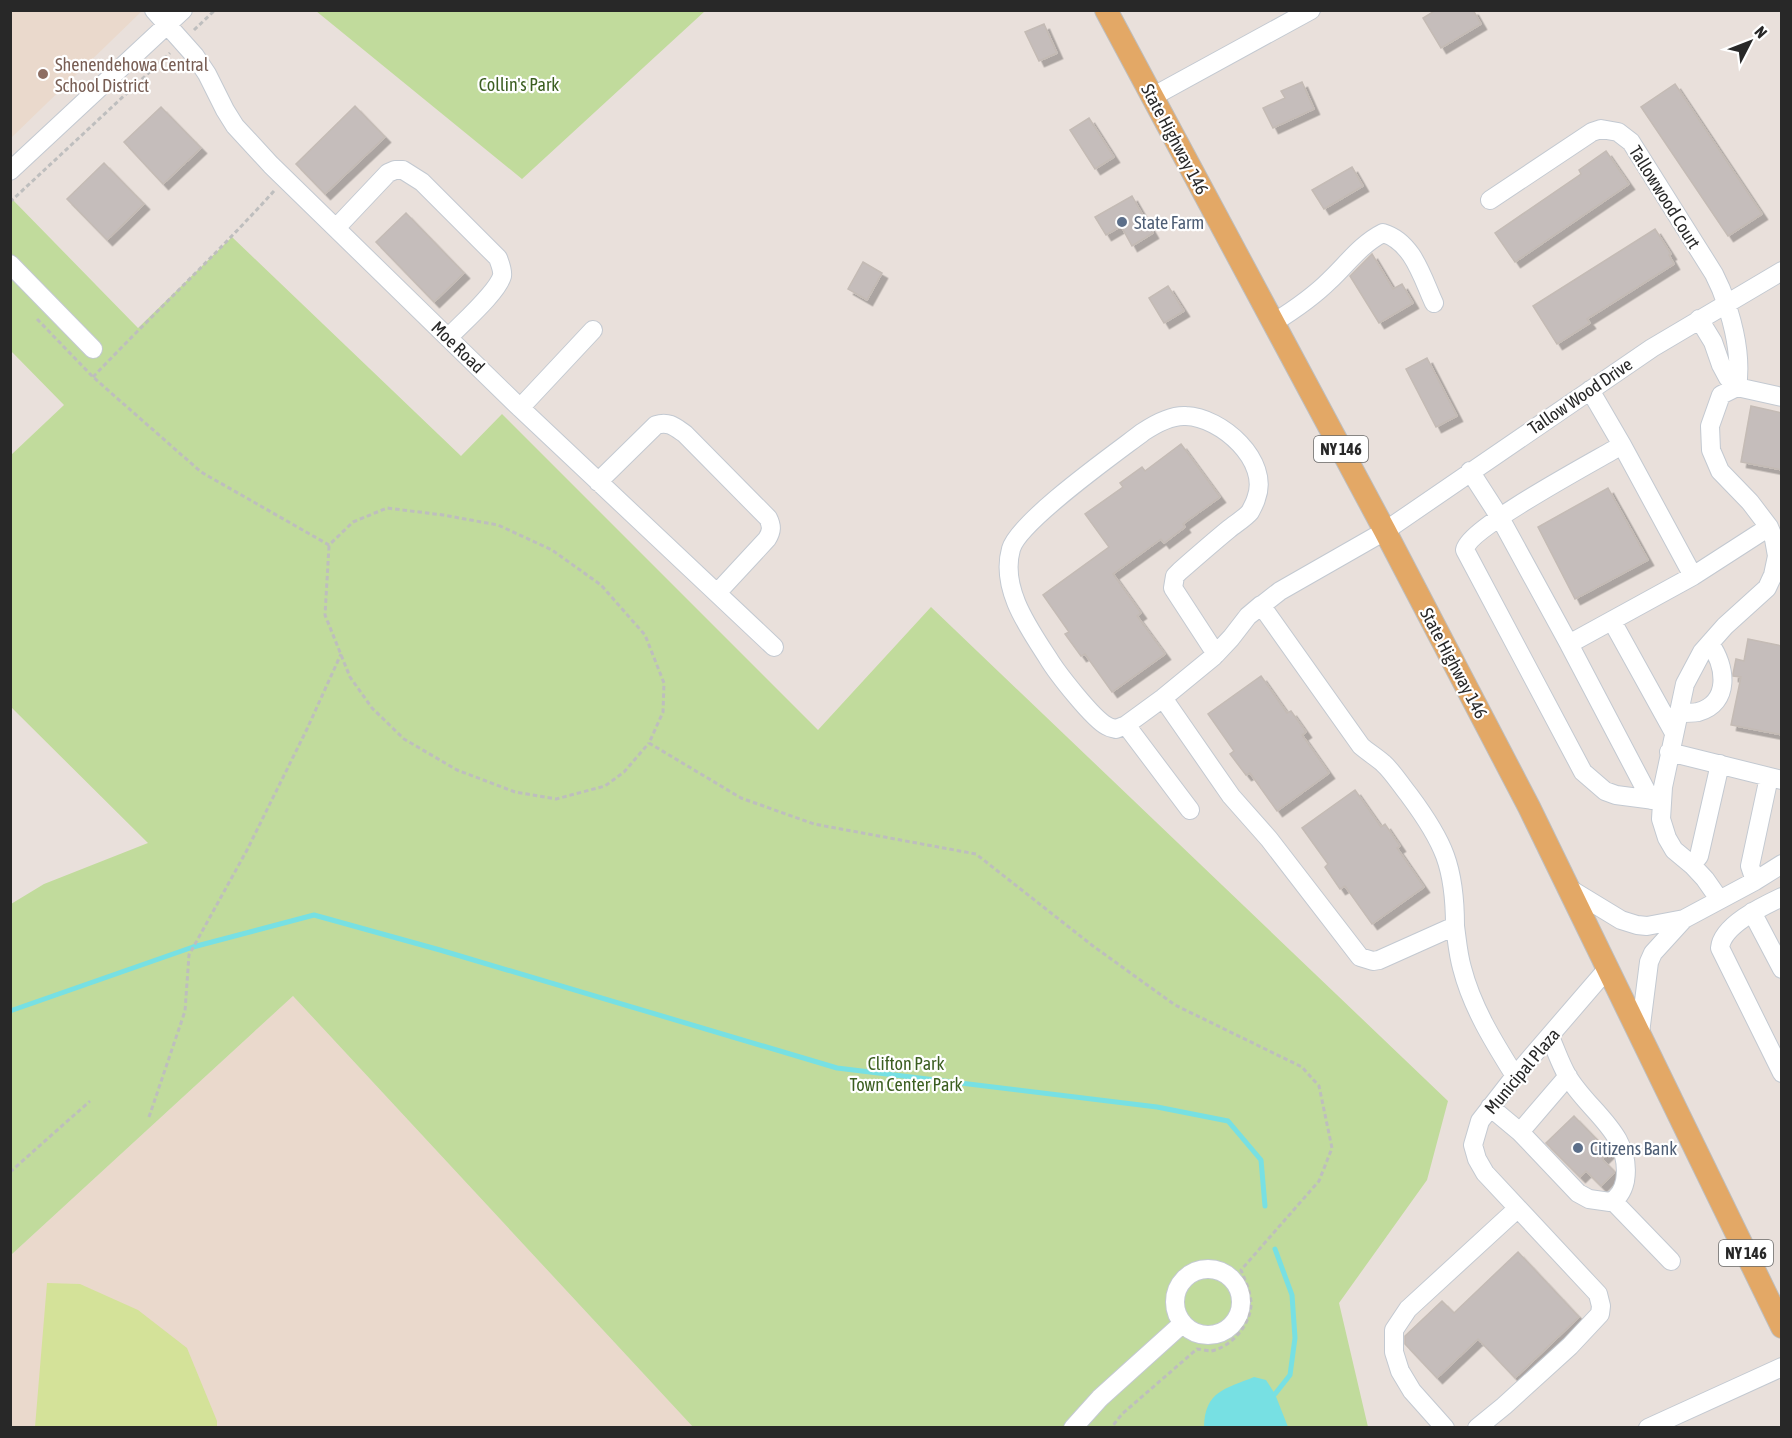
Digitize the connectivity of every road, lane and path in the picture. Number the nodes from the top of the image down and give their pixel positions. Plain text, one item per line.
1 (154, 10) edge
2 (183, 10) edge
3 (215, 10) edge
4 (1106, 10) edge
5 (1311, 10) edge
6 (167, 26) junction
7 (182, 42) junction
8 (1152, 97) junction
9 (10, 171) edge
10 (285, 178) junction
11 (1490, 200) dead end
12 (10, 202) edge
13 (336, 228) junction
14 (10, 264) edge
15 (1782, 271) edge
16 (1434, 303) dead end
17 (1726, 303) junction
18 (34, 317) dead end
19 (1699, 319) junction
20 (1273, 323) junction
21 (593, 330) dead end
22 (448, 338) junction
23 (93, 349) dead end
24 (93, 377) junction
25 (1737, 387) junction
26 (1590, 390) junction
27 (1782, 397) edge
28 (520, 408) junction
29 (1622, 445) junction
30 (1470, 471) junction
31 (598, 482) junction
32 (1500, 516) junction
33 (1769, 526) junction
34 (1385, 531) junction
35 (329, 545) junction
36 (1693, 576) junction
37 (717, 593) junction
38 (1254, 610) junction
39 (1612, 621) junction
40 (1569, 644) junction
41 (1710, 644) junction
42 (774, 647) dead end
43 (341, 654) junction
44 (1216, 654) junction
45 (1163, 698) junction
46 (1679, 713) junction
47 (1126, 725) junction
48 (1674, 733) junction
49 (649, 743) junction
50 (1670, 752) junction
51 (1720, 764) junction
52 (1775, 779) edge
53 (1657, 800) junction
54 (1190, 810) dead end
55 (1782, 864) edge
56 (1692, 865) junction
57 (1755, 881) junction
58 (1570, 890) junction
59 (1782, 897) edge
60 (1719, 899) junction
61 (1752, 912) junction
62 (1684, 919) junction
63 (1455, 926) junction
64 (1608, 968) junction
65 (1782, 969) edge
66 (1640, 1033) junction
67 (1550, 1037) junction
68 (1780, 1067) edge
69 (1515, 1076) junction
70 (1568, 1077) junction
71 (90, 1101) dead end
72 (1491, 1107) junction
73 (149, 1117) dead end
74 (1520, 1132) junction
75 (10, 1172) edge
76 (1613, 1201) junction
77 (1517, 1209) junction
78 (1671, 1261) dead end
79 (1182, 1324) dead end
80 (1782, 1327) edge
81 (1782, 1367) edge
82 (1073, 1428) edge
83 (1111, 1428) edge
84 (1445, 1428) edge
85 (1477, 1428) edge
86 (1648, 1428) edge

1 - 6 street, Moe Road
2 - 6 street
3 - 7 path
4 - 8 main road, State Highway 146 / NY 146
5 - 8 street
6 - 7 street, Moe Road
6 - 9 street
7 - 10 street, Moe Road
7 - 12 path
8 - 20 main road, State Highway 146 / NY 146
10 - 13 street, Moe Road
10 - 24 path
11 - 17 street, Tallowwood Court
13 - 22 street, Moe Road
13 - 22 street
14 - 23 street
15 - 17 street, Tallow Wood Drive
16 - 20 street
17 - 19 street, Tallow Wood Drive
17 - 25 street, Tallowwood Court
18 - 24 path
19 - 25 street
19 - 26 street, Tallow Wood Drive
20 - 34 main road, State Highway 146 / NY 146
21 - 28 street
22 - 28 street, Moe Road
24 - 35 path
25 - 27 street
25 - 33 street
26 - 29 street
26 - 30 street, Tallow Wood Drive
28 - 31 street, Moe Road
29 - 32 street
29 - 36 street
30 - 32 street
30 - 34 street, Tallow Wood Drive
31 - 37 street, Moe Road
31 - 37 street
32 - 40 street
32 - 53 street
33 - 36 street
33 - 41 street
34 - 38 street, Tallow Wood Drive
34 - 58 main road, State Highway 146 / NY 146
35 - 43 path
35 - 49 path
36 - 39 street
37 - 42 street, Moe Road
38 - 44 street, Tallow Wood Drive
38 - 63 street
39 - 40 street
39 - 48 street
40 - 53 street
41 - 46 street
41 - 46 street
43 - 49 path
43 - 73 path
44 - 45 street, Tallow Wood Drive
44 - 47 street
45 - 47 street, Tallow Wood Drive
45 - 63 street
46 - 48 street
47 - 54 street
48 - 50 street
49 - 83 path
50 - 51 street
50 - 53 street
51 - 52 street
51 - 56 street
52 - 57 street
53 - 56 street
55 - 57 street
56 - 60 street
57 - 60 street
58 - 62 street
58 - 64 main road, State Highway 146 / NY 146
59 - 61 street
60 - 62 street
61 - 65 street
61 - 68 street
62 - 66 street
63 - 69 street
64 - 66 main road, State Highway 146 / NY 146
64 - 67 street, Municipal Plaza
66 - 80 main road, State Highway 146 / NY 146
67 - 69 street, Municipal Plaza
67 - 70 street
69 - 72 street, Municipal Plaza
70 - 74 street
70 - 76 street
71 - 75 path
72 - 74 street
72 - 77 street, Municipal Plaza
74 - 76 street
76 - 78 street
77 - 84 street
77 - 85 street, Municipal Plaza
79 - 82 street
81 - 86 street

